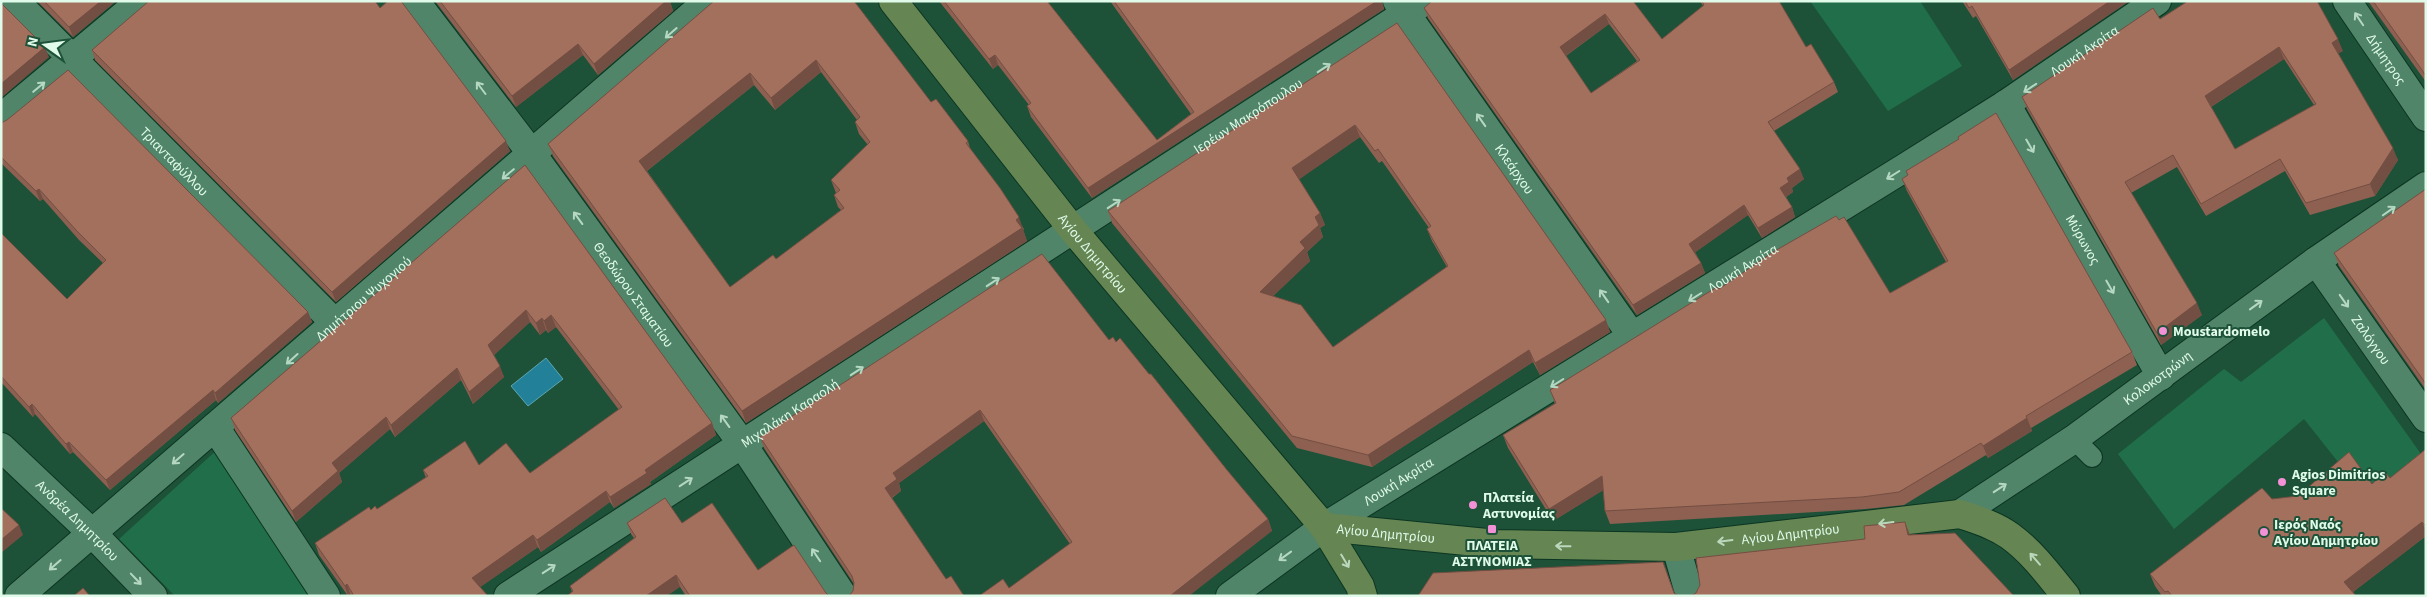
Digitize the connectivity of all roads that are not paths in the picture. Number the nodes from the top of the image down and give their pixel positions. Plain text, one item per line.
1 (15, 1) edge
2 (141, 1) edge
3 (415, 1) edge
4 (708, 1) edge
5 (893, 1) edge
6 (2157, 1) edge
7 (2347, 1) edge
8 (1410, 6) edge
9 (72, 59) junction
10 (2006, 104) junction
11 (2426, 117) edge
12 (1, 118) edge
13 (532, 154) junction
14 (2426, 186) edge
15 (1073, 230) junction
16 (2316, 261) junction
17 (334, 322) junction
18 (1632, 336) junction
19 (2161, 376) junction
20 (2426, 418) edge
21 (215, 427) junction
22 (743, 445) junction
23 (1, 447) edge
24 (1960, 514) junction
25 (1324, 527) junction
26 (92, 533) junction
27 (1676, 547) junction
28 (19, 596) edge
29 (153, 596) edge
30 (326, 596) edge
31 (508, 596) edge
32 (843, 596) edge
33 (1230, 596) edge
34 (1363, 596) edge
35 (1690, 596) edge
36 (2066, 596) edge

1 - 9 street, Τριανταφύλλου
2 - 9 street
13 -> 3 street, Θεοδώρου Σταματίου
4 -> 13 street, Δημήτριου Ψυχογιού
5 - 15 main road, Αγίου Δημητρίου
6 -> 10 street, Λουκή Ακρίτα
11 -> 7 street, Δήμητρος
15 -> 8 street, Ιερέων Μακρόπουλου
18 -> 8 street, Κλεάρχου
12 -> 9 street
9 - 17 street, Τριανταφύλλου
10 -> 18 street, Λουκή Ακρίτα
10 -> 19 street, Μύρωνος
13 -> 17 street, Δημήτριου Ψυχογιού
22 -> 13 street, Θεοδώρου Σταματίου
16 -> 14 street, Κολοκοτρώνη
22 -> 15 street, Μιχαλάκη Καραολή
15 - 25 main road, Αγίου Δημητρίου
19 -> 16 street, Κολοκοτρώνη
16 -> 20 street, Ζαλόγγου
17 -> 21 street, Δημήτριου Ψυχογιού
18 -> 25 street, Λουκή Ακρίτα
24 -> 19 street, Κολοκοτρώνη
21 -> 26 street, Δημήτριου Ψυχογιού
21 - 30 street
31 -> 22 street, Μιχαλάκη Καραολή
32 -> 22 street, Θεοδώρου Σταματίου
23 - 26 street, Ανδρέα Δημητρίου
24 -> 27 main road, Αγίου Δημητρίου
36 -> 24 main road, Αγίου Δημητρίου
27 -> 25 main road, Αγίου Δημητρίου
25 -> 33 street, Λουκή Ακρίτα
25 -> 34 main road
26 -> 28 street, Δημήτριου Ψυχογιού
26 -> 29 street, Ανδρέα Δημητρίου
27 - 35 street

